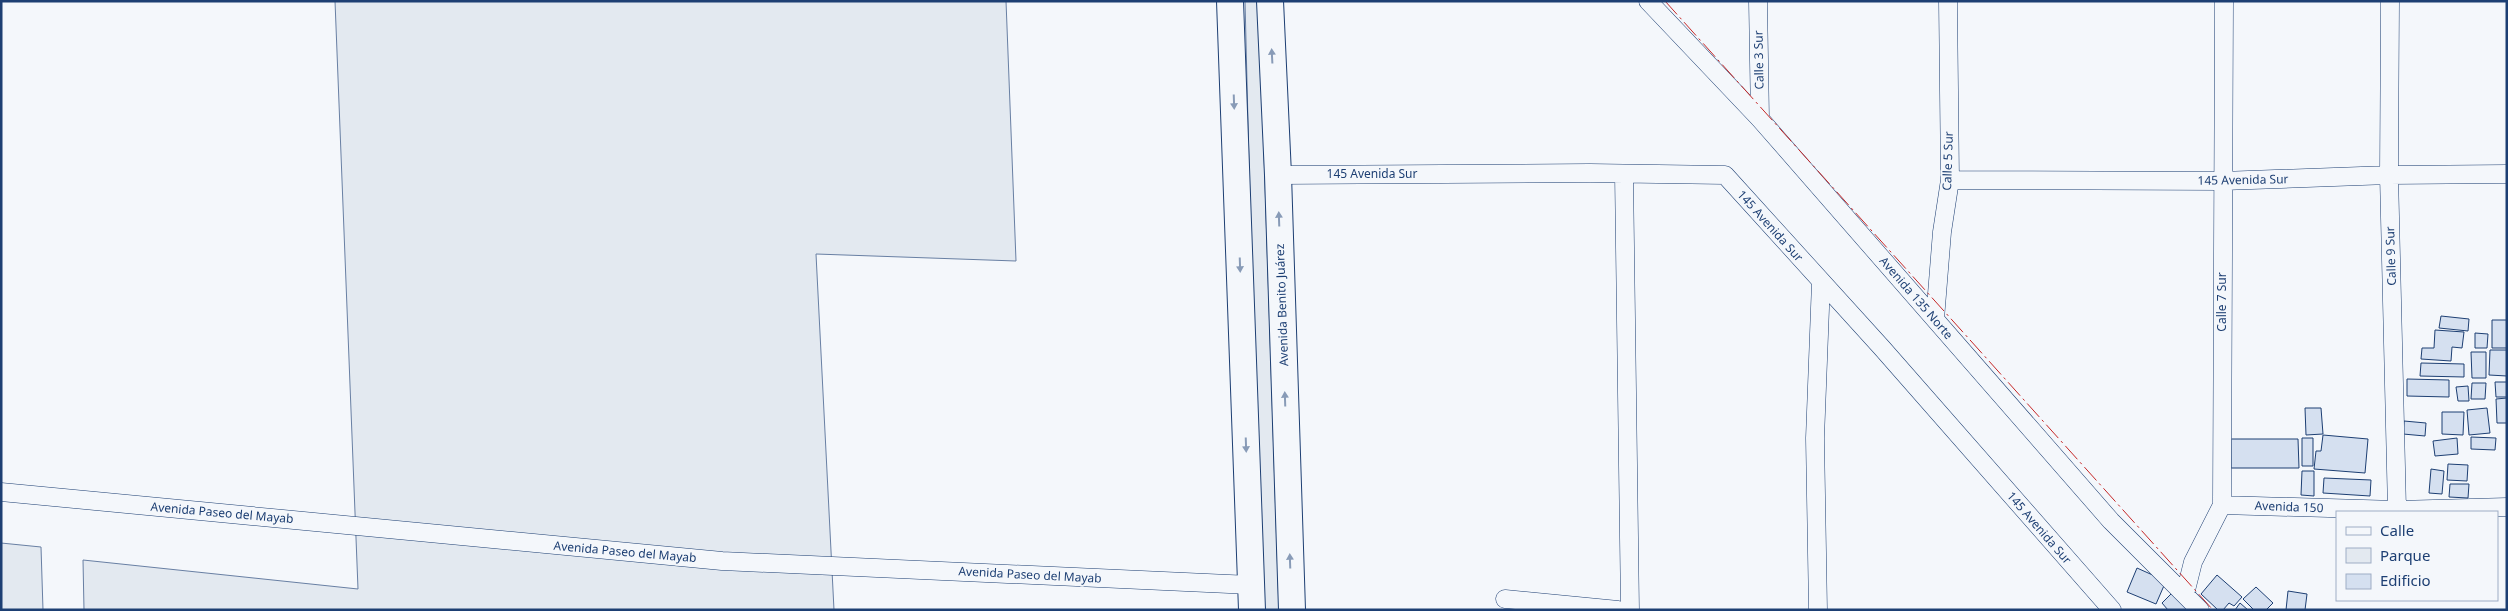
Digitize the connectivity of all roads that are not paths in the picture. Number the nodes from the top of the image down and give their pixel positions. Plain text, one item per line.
1 (1230, 1) edge
2 (1270, 1) edge
3 (1648, 1) edge
4 (1758, 1) edge
5 (1948, 1) edge
6 (2224, 1) edge
7 (2390, 1) edge
8 (1760, 119) junction
9 (1624, 174) junction
10 (2507, 174) edge
11 (1278, 175) junction
12 (2389, 175) junction
13 (1950, 180) junction
14 (2222, 181) junction
15 (1821, 282) junction
16 (1935, 320) junction
17 (1, 492) edge
18 (2222, 505) junction
19 (2507, 507) edge
20 (2398, 510) junction
21 (2185, 594) junction
22 (1252, 597) edge
23 (1505, 599) dead end
24 (1292, 610) edge
25 (1618, 610) edge
26 (1630, 610) edge
27 (1818, 610) edge
28 (2112, 610) edge
29 (2200, 610) edge

1 -> 22 main road
11 -> 2 main road, Avenida Benito Juárez
3 - 8 street, Avenida 135 Norte
4 - 8 street, Calle 3 Sur
5 - 13 street, Calle 5 Sur
6 - 14 street, Calle 7 Sur
7 - 12 street, Calle 9 Sur
8 - 16 street, Avenida 135 Norte
9 - 11 street, 145 Avenida Sur
9 - 15 street, 145 Avenida Sur
9 - 26 street
10 - 12 street, 145 Avenida Sur
24 -> 11 main road, Avenida Benito Juárez
12 - 14 street, 145 Avenida Sur
12 - 20 street, Calle 9 Sur
13 - 14 street, 145 Avenida Sur
13 - 16 street, Calle 5 Sur
14 - 18 street, Calle 7 Sur
15 - 27 street
15 - 28 street, 145 Avenida Sur
16 - 21 street, Avenida 135 Norte
17 - 22 street, Avenida Paseo del Mayab
18 - 20 street, Avenida 150
18 - 21 street, Calle 7 Sur
19 - 20 street, Avenida 150
21 - 29 street, Avenida 135 Norte
23 - 25 street

